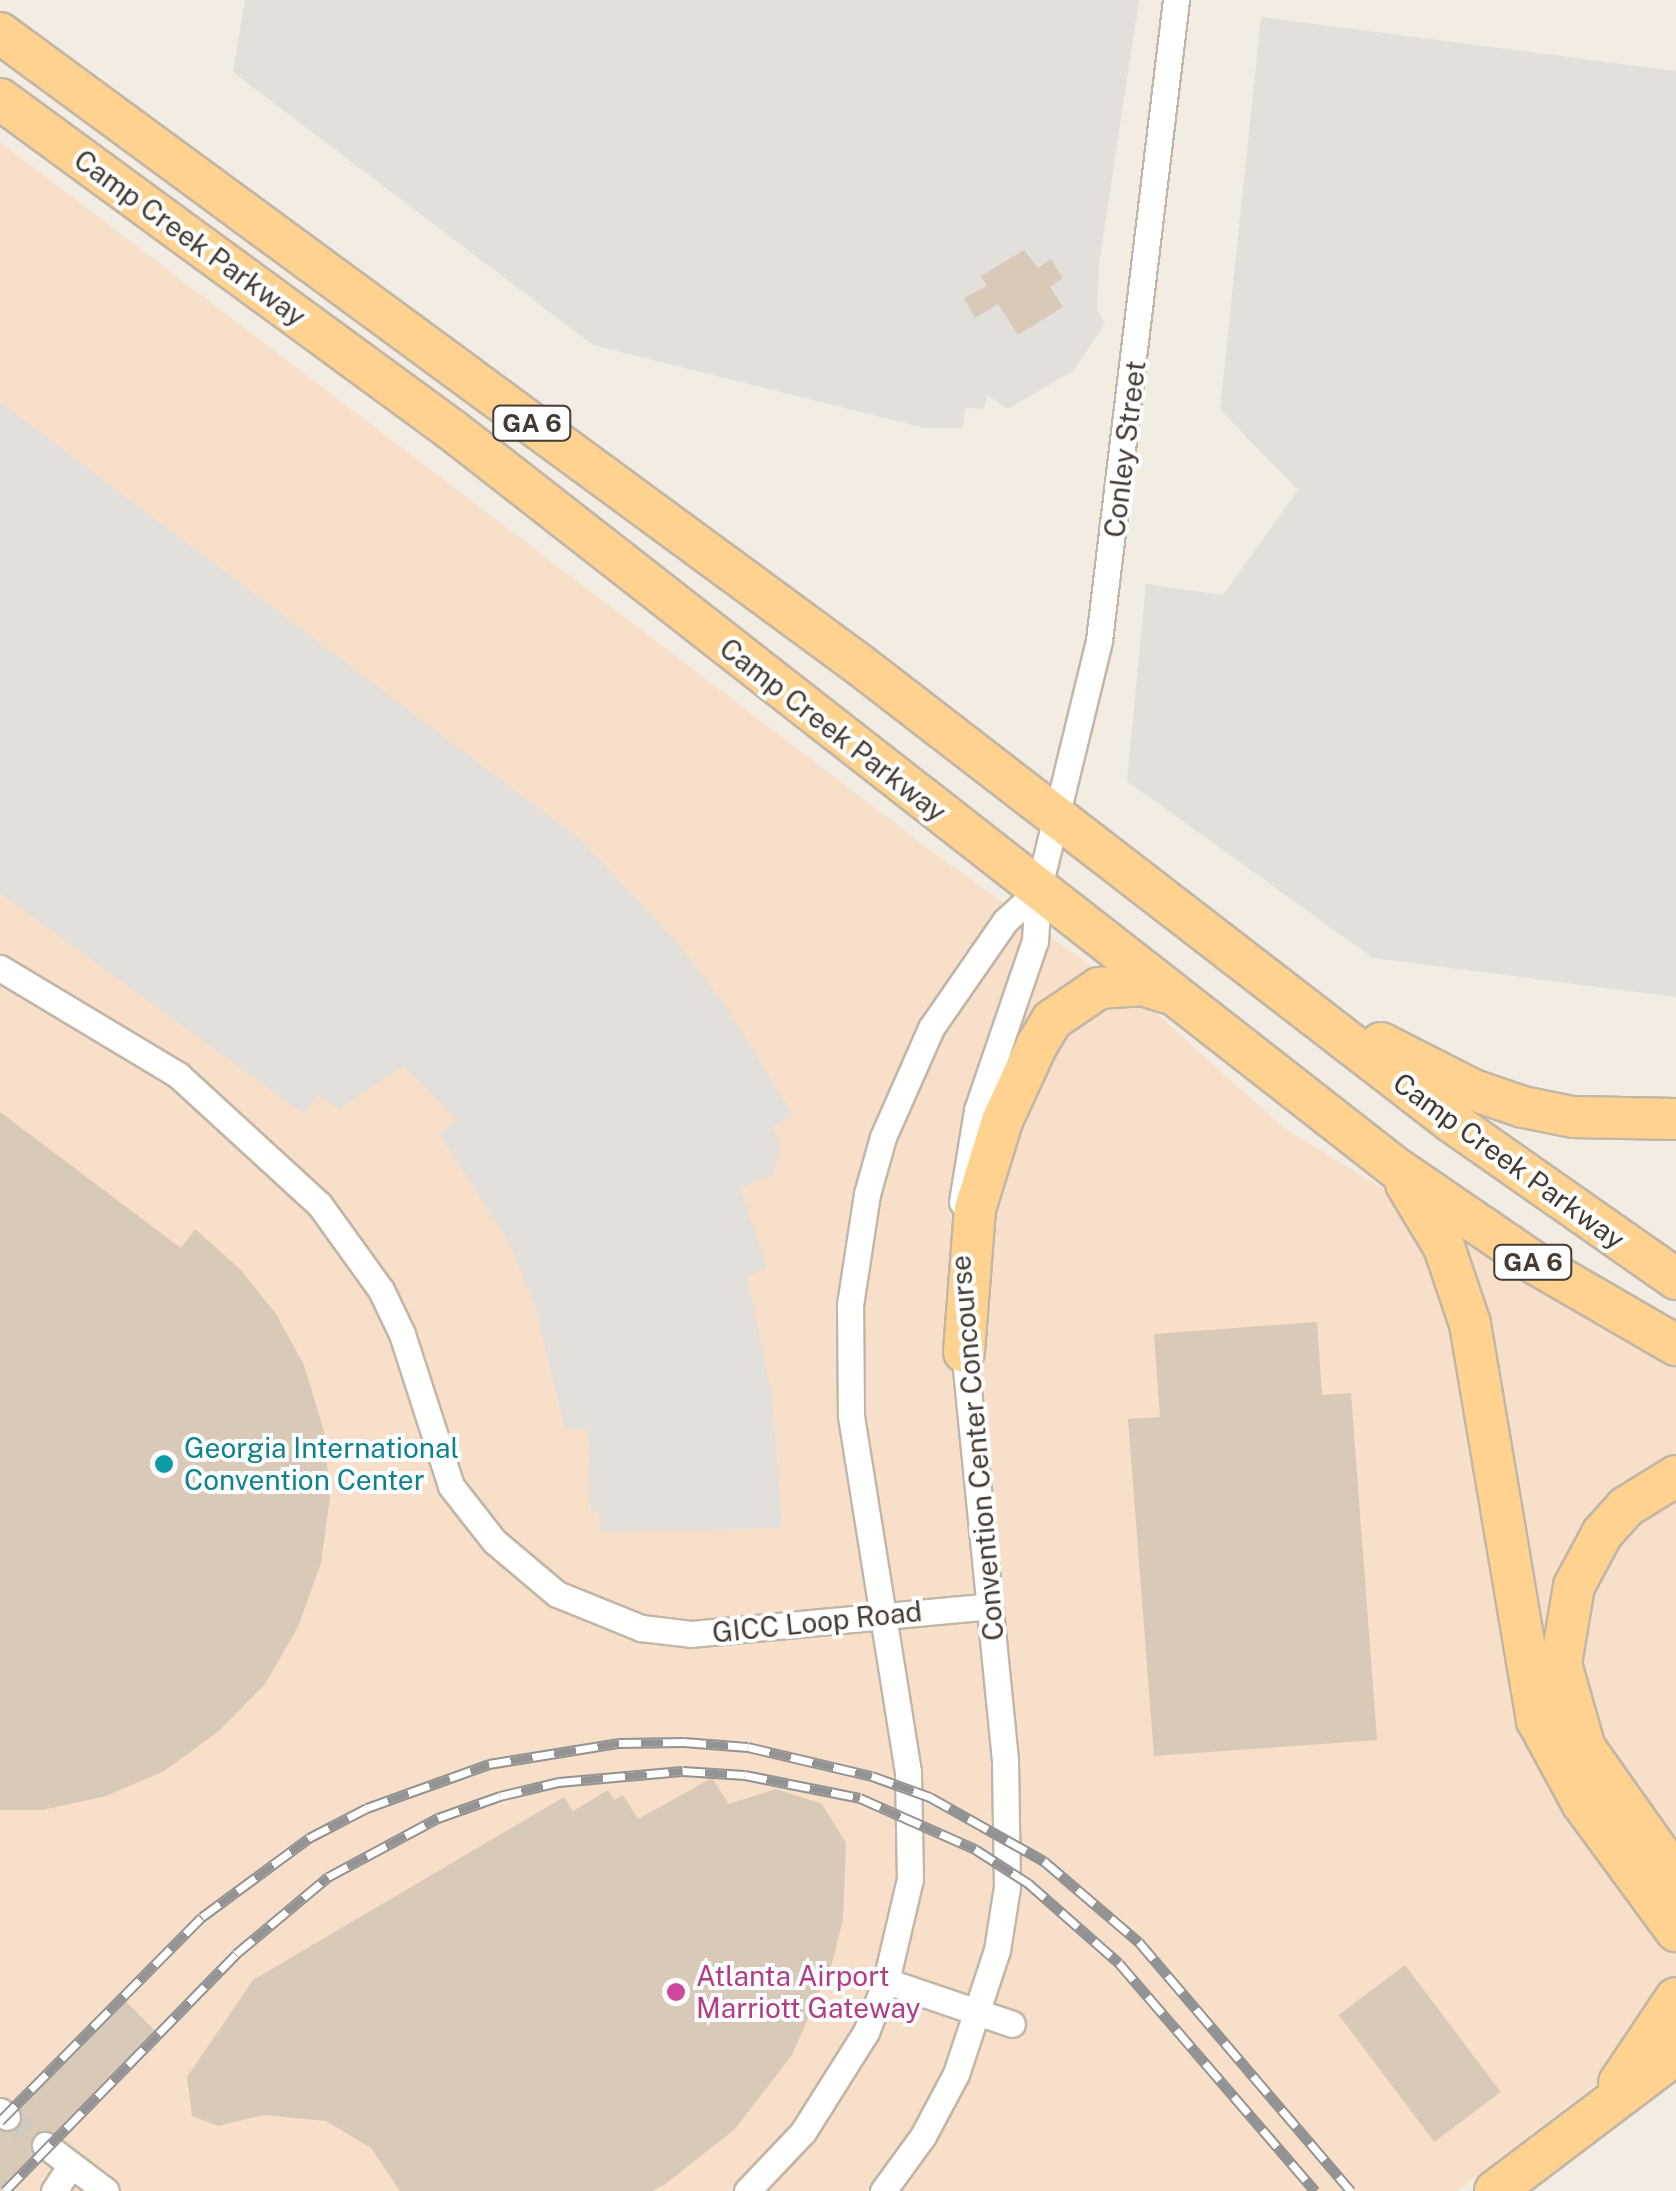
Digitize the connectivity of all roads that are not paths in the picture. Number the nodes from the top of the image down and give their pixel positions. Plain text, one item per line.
1 (1176, 0) edge
2 (0, 33) edge
3 (0, 99) edge
4 (1060, 819) junction
5 (1038, 890) junction
6 (0, 968) edge
7 (1254, 970) junction
8 (1172, 995) junction
9 (1676, 1119) edge
10 (1396, 1168) junction
11 (1676, 1280) edge
12 (1676, 1345) edge
13 (964, 1352) junction
14 (1676, 1476) edge
15 (990, 1606) junction
16 (883, 1615) junction
17 (1676, 1876) edge
18 (1674, 1931) edge
19 (886, 1981) junction
20 (1676, 1998) edge
21 (980, 2013) junction
22 (1012, 2024) dead end
23 (1676, 2054) edge
24 (1594, 2119) junction
25 (45, 2145) tunnel mouth
26 (71, 2165) junction
27 (54, 2191) edge
28 (106, 2191) edge
29 (746, 2191) edge
30 (883, 2191) edge
31 (1495, 2191) edge

1 - 4 street, Conley Street
2 - 4 main road, Camp Creek Parkway / GA 6
3 - 5 main road, Camp Creek Parkway / GA 6
4 - 5 street, Conley Street
4 - 7 main road, Camp Creek Parkway / GA 6
5 - 8 main road, Camp Creek Parkway / GA 6
5 - 13 street, Convention Center Concourse
5 - 16 street
6 - 16 street, GICC Loop Road
7 - 9 main road
7 - 11 main road, Camp Creek Parkway / GA 6
8 - 10 main road, Camp Creek Parkway / GA 6
8 - 13 main road
10 - 12 main road, Camp Creek Parkway / GA 6
10 - 18 main road
13 - 15 street, Convention Center Concourse
14 - 17 main road
15 - 16 street, GICC Loop Road
15 - 21 street, Convention Center Concourse
16 - 19 street
19 - 21 street
19 - 29 street
20 - 24 main road
21 - 22 street
21 - 30 street, Convention Center Concourse
23 - 24 main road
24 - 31 main road
25 - 26 street
26 - 27 street
26 - 28 street

